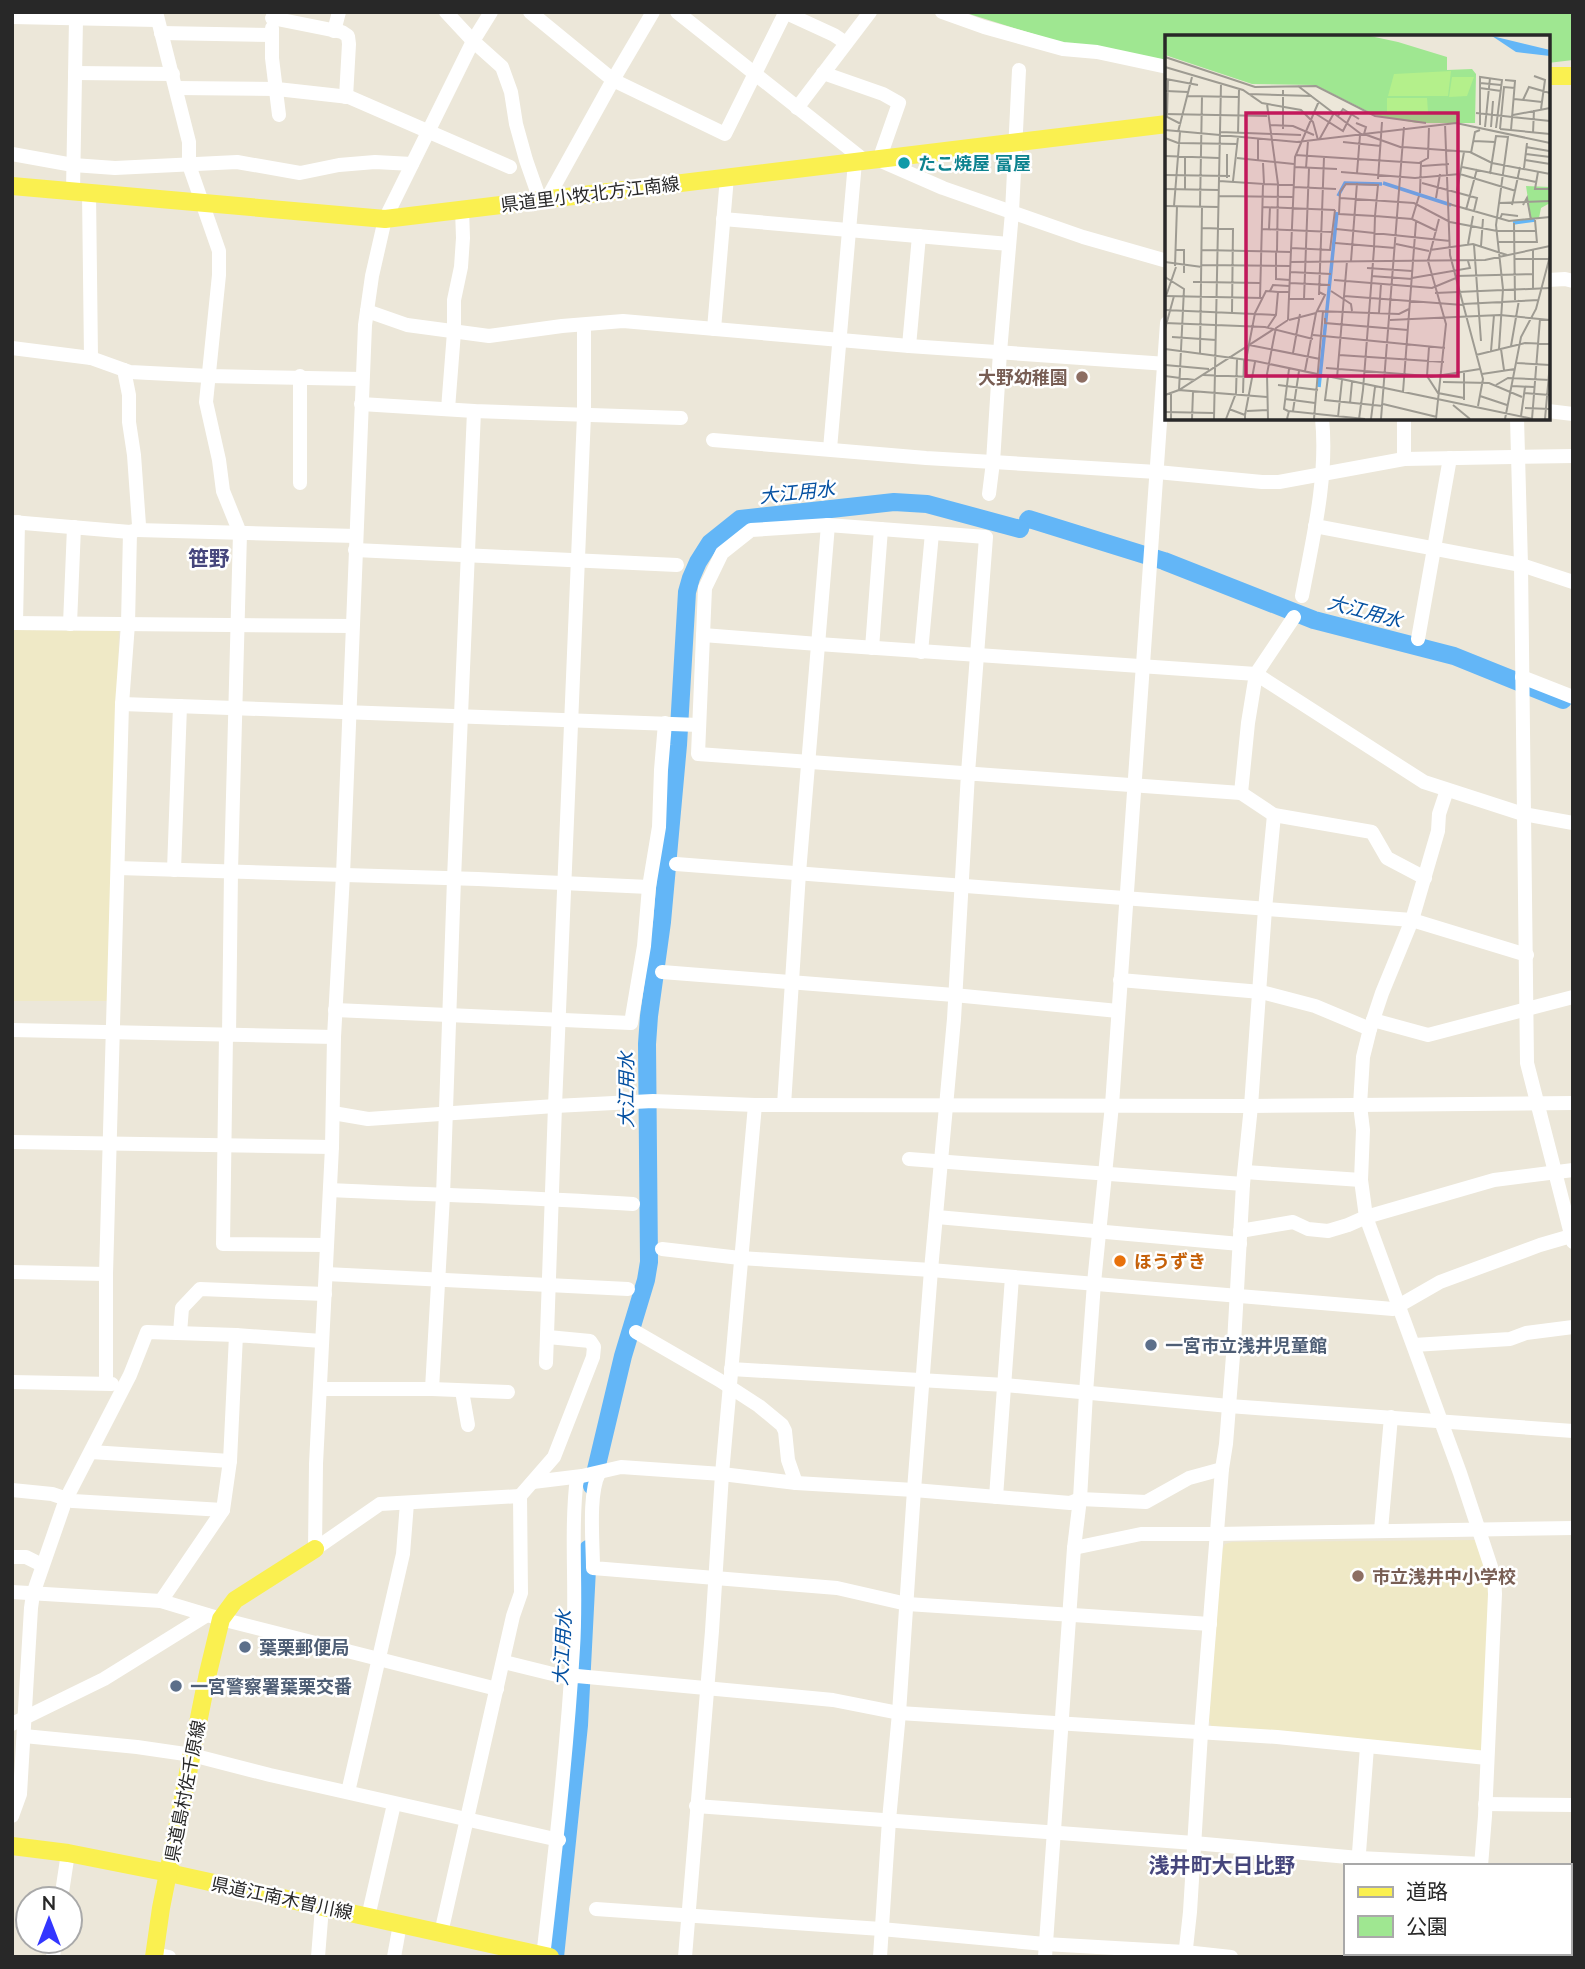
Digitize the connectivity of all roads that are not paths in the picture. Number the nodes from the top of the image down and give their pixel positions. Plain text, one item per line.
1 (339, 12) edge
2 (446, 12) edge
3 (491, 12) edge
4 (530, 12) edge
5 (653, 12) edge
6 (677, 12) edge
7 (870, 12) edge
8 (942, 12) edge
9 (785, 13) edge
10 (46, 15) edge
11 (272, 15) edge
12 (12, 17) edge
13 (696, 18) edge
14 (76, 19) junction
15 (158, 22) edge
16 (334, 30) junction
17 (272, 35) junction
18 (846, 43) junction
19 (470, 47) junction
20 (1165, 67) edge
21 (1019, 70) dead end
22 (75, 73) junction
23 (823, 73) junction
24 (754, 74) junction
25 (1550, 76) edge
26 (1573, 76) edge
27 (613, 80) junction
28 (174, 81) junction
29 (277, 89) junction
30 (346, 97) junction
31 (797, 108) junction
32 (279, 115) dead end
33 (1165, 124) edge
34 (428, 131) junction
35 (1015, 142) junction
36 (12, 154) edge
37 (866, 161) junction
38 (412, 164) junction
39 (74, 165) junction
40 (189, 165) junction
41 (510, 167) dead end
42 (727, 177) junction
43 (12, 186) edge
44 (81, 192) junction
45 (544, 200) junction
46 (202, 204) junction
47 (462, 209) junction
48 (1012, 212) junction
49 (385, 219) junction
50 (723, 219) junction
51 (849, 230) junction
52 (919, 236) junction
53 (1009, 244) junction
54 (1165, 260) edge
55 (1550, 280) edge
56 (1573, 281) edge
57 (367, 311) junction
58 (584, 326) junction
59 (714, 330) junction
60 (454, 332) junction
61 (839, 341) junction
62 (909, 346) junction
63 (12, 348) edge
64 (1000, 352) junction
65 (91, 358) junction
66 (1165, 364) edge
67 (124, 370) junction
68 (209, 376) junction
69 (300, 376) junction
70 (1165, 376) edge
71 (362, 379) junction
72 (361, 404) junction
73 (448, 409) junction
74 (474, 411) junction
75 (1550, 411) edge
76 (1573, 414) edge
77 (584, 415) junction
78 (681, 418) dead end
79 (1322, 420) edge
80 (1404, 420) edge
81 (1517, 420) edge
82 (713, 440) dead end
83 (830, 449) junction
84 (1573, 456) edge
85 (1517, 457) junction
86 (1404, 458) junction
87 (1450, 458) junction
88 (993, 462) junction
89 (1157, 472) junction
90 (1322, 475) junction
91 (300, 482) dead end
92 (989, 494) dead end
93 (15, 522) edge
94 (828, 525) junction
95 (1315, 526) junction
96 (74, 527) junction
97 (881, 529) junction
98 (133, 531) junction
99 (240, 533) junction
100 (932, 533) junction
101 (356, 543) junction
102 (1434, 550) junction
103 (467, 555) junction
104 (577, 560) junction
105 (677, 565) dead end
106 (1521, 565) junction
107 (1573, 582) edge
108 (1302, 596) dead end
109 (1294, 617) dead end
110 (14, 623) edge
111 (70, 624) junction
112 (128, 624) junction
113 (238, 625) junction
114 (352, 626) junction
115 (703, 635) junction
116 (1418, 639) dead end
117 (818, 644) junction
118 (872, 648) junction
119 (921, 652) junction
120 (977, 656) junction
121 (1142, 665) junction
122 (1256, 674) junction
123 (1522, 682) junction
124 (1573, 697) edge
125 (122, 704) junction
126 (180, 706) junction
127 (235, 708) junction
128 (349, 712) junction
129 (462, 717) junction
130 (570, 720) junction
131 (681, 724) junction
132 (808, 761) junction
133 (968, 772) junction
134 (1133, 785) junction
135 (1447, 790) junction
136 (1241, 793) junction
137 (1523, 814) junction
138 (1274, 815) junction
139 (1573, 823) edge
140 (676, 864) dead end
141 (118, 868) junction
142 (174, 870) junction
143 (231, 871) junction
144 (799, 873) junction
145 (343, 875) junction
146 (1425, 878) junction
147 (454, 879) junction
148 (565, 883) junction
149 (649, 887) junction
150 (961, 887) junction
151 (1126, 897) junction
152 (1265, 909) junction
153 (1412, 920) junction
154 (1527, 955) junction
155 (662, 972) dead end
156 (1120, 980) junction
157 (791, 982) junction
158 (1261, 992) junction
159 (954, 995) junction
160 (1573, 997) edge
161 (1526, 1008) junction
162 (335, 1010) junction
163 (1118, 1011) junction
164 (449, 1015) junction
165 (559, 1019) junction
166 (1371, 1025) junction
167 (12, 1030) edge
168 (113, 1033) junction
169 (228, 1035) junction
170 (334, 1037) junction
171 (1536, 1103) junction
172 (1573, 1103) edge
173 (946, 1104) junction
174 (755, 1105) junction
175 (784, 1105) junction
176 (1112, 1105) junction
177 (1360, 1105) junction
178 (555, 1106) junction
179 (1251, 1106) junction
180 (332, 1112) junction
181 (447, 1115) junction
182 (12, 1142) edge
183 (111, 1144) junction
184 (225, 1146) junction
185 (332, 1147) junction
186 (909, 1159) dead end
187 (940, 1162) junction
188 (1573, 1170) edge
189 (1555, 1172) junction
190 (1105, 1174) junction
191 (1244, 1178) junction
192 (1362, 1180) junction
193 (330, 1190) junction
194 (443, 1196) junction
195 (552, 1198) junction
196 (633, 1204) dead end
197 (1569, 1216) edge
198 (937, 1217) junction
199 (1366, 1217) junction
200 (1100, 1232) junction
201 (1240, 1238) junction
202 (1572, 1239) edge
203 (326, 1245) junction
204 (662, 1248) dead end
205 (740, 1258) junction
206 (931, 1270) junction
207 (12, 1272) edge
208 (106, 1274) junction
209 (326, 1274) junction
210 (1013, 1277) junction
211 (440, 1279) junction
212 (1094, 1283) junction
213 (550, 1284) junction
214 (628, 1289) dead end
215 (325, 1294) junction
216 (1236, 1295) junction
217 (1398, 1305) junction
218 (1573, 1327) edge
219 (636, 1332) dead end
220 (180, 1333) junction
221 (236, 1335) junction
222 (548, 1337) junction
223 (322, 1341) junction
224 (1414, 1345) junction
225 (547, 1363) dead end
226 (730, 1369) junction
227 (923, 1380) junction
228 (12, 1382) edge
229 (106, 1383) junction
230 (125, 1385) junction
231 (1005, 1385) junction
232 (729, 1386) junction
233 (320, 1389) junction
234 (432, 1390) junction
235 (462, 1391) junction
236 (509, 1392) dead end
237 (1086, 1393) junction
238 (1229, 1406) junction
239 (1391, 1417) junction
240 (1442, 1421) junction
241 (468, 1425) dead end
242 (1573, 1431) edge
243 (91, 1452) junction
244 (230, 1461) junction
245 (1222, 1469) junction
246 (722, 1474) junction
247 (588, 1475) junction
248 (533, 1482) junction
249 (796, 1483) junction
250 (12, 1490) edge
251 (914, 1490) junction
252 (520, 1496) junction
253 (996, 1497) junction
254 (66, 1499) junction
255 (1080, 1499) junction
256 (407, 1503) junction
257 (223, 1510) junction
258 (1573, 1528) edge
259 (1479, 1529) junction
260 (1381, 1530) junction
261 (1217, 1534) junction
262 (1074, 1548) junction
263 (315, 1549) junction
264 (12, 1557) edge
265 (42, 1565) junction
266 (714, 1579) junction
267 (12, 1591) edge
268 (33, 1594) junction
269 (161, 1601) junction
270 (907, 1604) junction
271 (1069, 1614) junction
272 (214, 1617) junction
273 (1210, 1625) junction
274 (378, 1660) junction
275 (504, 1662) junction
276 (578, 1677) junction
277 (497, 1689) junction
278 (706, 1689) junction
279 (899, 1713) junction
280 (19, 1721) edge
281 (1062, 1724) junction
282 (1201, 1733) junction
283 (24, 1736) junction
284 (1367, 1747) junction
285 (192, 1755) junction
286 (1487, 1758) junction
287 (348, 1792) junction
288 (394, 1804) junction
289 (1485, 1804) junction
290 (1573, 1805) edge
291 (696, 1806) junction
292 (12, 1816) edge
293 (467, 1820) junction
294 (889, 1820) junction
295 (1054, 1832) junction
296 (558, 1839) junction
297 (1194, 1843) junction
298 (12, 1846) edge
299 (68, 1853) junction
300 (1358, 1862) edge
301 (1440, 1864) edge
302 (1481, 1864) edge
303 (169, 1873) junction
304 (63, 1885) edge
305 (322, 1907) junction
306 (596, 1909) dead end
307 (688, 1915) junction
308 (368, 1917) junction
309 (401, 1924) junction
310 (881, 1929) junction
311 (441, 1933) junction
312 (1045, 1950) edge
313 (1185, 1954) edge
314 (159, 1956) edge
315 (545, 1956) edge
316 (318, 1957) edge
317 (394, 1957) edge
318 (685, 1957) edge
319 (880, 1957) edge
320 (1231, 1957) edge

1 - 16 street
2 - 19 street
3 - 19 street
4 - 27 street
5 - 27 street
6 - 13 street
7 - 18 street
8 - 20 street
9 - 18 street
9 - 24 street
10 - 12 street
10 - 14 street
11 - 16 street
11 - 17 street
13 - 24 street
14 - 15 street
14 - 22 street
15 - 17 street
15 - 28 street
16 - 30 street
17 - 29 street
18 - 23 street
19 - 34 street
19 - 45 street
21 - 35 street
22 - 28 street
22 - 39 street
23 - 31 street
23 - 37 street
24 - 27 street
24 - 31 street
25 - 26 main road
27 - 45 street
28 - 29 street
28 - 40 street
29 - 30 street
29 - 32 street
30 - 34 street
31 - 37 street
33 - 35 main road, 県道里小牧北方江南線
34 - 38 street
34 - 41 street
35 - 37 main road, 県道里小牧北方江南線
35 - 48 street
36 - 39 street
37 - 42 main road, 県道里小牧北方江南線
37 - 48 street
37 - 51 street
38 - 40 street
38 - 49 street
39 - 40 street
39 - 44 street
40 - 46 street
42 - 45 main road, 県道里小牧北方江南線
42 - 50 street
43 - 44 main road, 県道里小牧北方江南線
44 - 46 main road, 県道里小牧北方江南線
44 - 65 street
45 - 47 main road, 県道里小牧北方江南線
46 - 49 main road, 県道里小牧北方江南線
46 - 68 street
47 - 49 main road, 県道里小牧北方江南線
47 - 60 street
48 - 53 street
48 - 54 street
49 - 57 street
50 - 51 street
50 - 59 street
51 - 52 street
51 - 61 street
52 - 53 street
52 - 62 street
53 - 64 street
55 - 56 street
57 - 60 street
57 - 71 street
58 - 59 street
58 - 60 street
58 - 77 street
59 - 61 street
60 - 73 street
61 - 62 street
61 - 83 street
62 - 64 street
63 - 65 street
64 - 66 street
64 - 88 street
65 - 67 street
67 - 68 street
67 - 98 street
68 - 69 street
68 - 99 street
69 - 71 street
69 - 91 street
70 - 89 street
71 - 72 street
72 - 73 street
72 - 101 street
73 - 74 street
74 - 77 street
74 - 103 street
75 - 76 street
77 - 78 street
77 - 104 street
79 - 90 street
80 - 86 street
81 - 85 street
82 - 83 street
83 - 88 street
84 - 85 street
85 - 87 street
85 - 106 street
86 - 87 street
86 - 90 street
87 - 102 street
88 - 89 street
88 - 92 street
89 - 90 street
89 - 121 street
90 - 95 street
93 - 96 street
93 - 110 street
94 - 97 street
94 - 115 street
94 - 117 street
95 - 102 street
95 - 108 street
96 - 98 street
96 - 111 street
97 - 100 street
97 - 118 street
98 - 99 street
98 - 112 street
99 - 101 street
99 - 113 street
100 - 119 street
100 - 120 street
101 - 103 street
101 - 114 street
102 - 106 street
102 - 116 street
103 - 104 street
103 - 129 street
104 - 105 street
104 - 130 street
106 - 107 street
106 - 123 street
109 - 122 street
110 - 111 street
111 - 112 street
112 - 113 street
112 - 125 street
113 - 114 street
113 - 127 street
114 - 128 street
115 - 117 street
115 - 131 street
117 - 118 street
117 - 132 street
118 - 119 street
119 - 120 street
120 - 121 street
120 - 133 street
121 - 122 street
121 - 134 street
122 - 135 street
122 - 136 street
123 - 124 street
123 - 137 street
125 - 126 street
125 - 141 street
126 - 127 street
126 - 142 street
127 - 128 street
127 - 143 street
128 - 129 street
128 - 145 street
129 - 130 street
129 - 147 street
130 - 131 street
130 - 148 street
131 - 132 street
131 - 149 street
132 - 133 street
132 - 144 street
133 - 134 street
133 - 150 street
134 - 136 street
134 - 151 street
135 - 137 street
135 - 146 street
136 - 138 street
137 - 139 street
137 - 154 street
138 - 146 street
138 - 152 street
140 - 144 street
141 - 142 street
141 - 168 street
142 - 143 street
143 - 145 street
143 - 169 street
144 - 150 street
144 - 157 street
145 - 147 street
145 - 162 street
146 - 153 street
147 - 148 street
147 - 164 street
148 - 149 street
148 - 165 street
149 - 165 street
150 - 151 street
150 - 159 street
151 - 152 street
151 - 156 street
152 - 153 street
152 - 158 street
153 - 154 street
153 - 166 street
154 - 161 street
155 - 157 street
156 - 158 street
156 - 163 street
157 - 159 street
157 - 175 street
158 - 166 street
158 - 179 street
159 - 163 street
159 - 173 street
160 - 161 street
161 - 166 street
161 - 171 street
162 - 164 street
162 - 170 street
163 - 176 street
164 - 165 street
164 - 181 street
165 - 178 street
166 - 177 street
167 - 168 street
168 - 169 street
168 - 183 street
169 - 170 street
169 - 184 street
170 - 180 street
171 - 172 street
171 - 177 street
171 - 189 street
173 - 175 street
173 - 176 street
173 - 187 street
174 - 175 street
174 - 178 street
174 - 205 street
176 - 179 street
176 - 190 street
177 - 179 street
177 - 192 street
178 - 181 street
178 - 195 street
179 - 191 street
180 - 181 street
180 - 185 street
181 - 194 street
182 - 183 street
183 - 184 street
183 - 208 street
184 - 185 street
184 - 203 street
185 - 193 street
186 - 187 street
187 - 190 street
187 - 198 street
188 - 189 street
189 - 197 street
189 - 199 street
190 - 191 street
190 - 200 street
191 - 192 street
191 - 201 street
192 - 199 street
193 - 194 street
193 - 203 street
194 - 195 street
194 - 211 street
195 - 196 street
195 - 213 street
197 - 202 street
198 - 200 street
198 - 206 street
199 - 201 street
199 - 217 street
200 - 201 street
200 - 212 street
201 - 216 street
202 - 217 street
203 - 209 street
204 - 205 street
205 - 206 street
205 - 226 street
206 - 210 street
206 - 227 street
207 - 208 street
208 - 229 street
209 - 211 street
209 - 215 street
210 - 212 street
210 - 231 street
211 - 213 street
211 - 234 street
212 - 216 street
212 - 237 street
213 - 214 street
213 - 222 street
215 - 220 street
215 - 223 street
216 - 217 street
216 - 238 street
217 - 224 street
218 - 224 street
219 - 232 street
220 - 221 street
220 - 230 street
221 - 223 street
221 - 244 street
222 - 225 street
222 - 248 street
223 - 233 street
224 - 240 street
226 - 227 street
226 - 232 street
227 - 231 street
227 - 251 street
228 - 229 street
229 - 230 street
230 - 243 street
231 - 237 street
231 - 253 street
232 - 246 street
232 - 249 street
233 - 234 street
233 - 263 street
234 - 235 street
235 - 236 street
235 - 241 street
237 - 238 street
237 - 255 street
238 - 239 street
238 - 245 street
239 - 240 street
239 - 260 street
240 - 242 street
240 - 259 street
243 - 244 street
243 - 254 street
244 - 257 street
245 - 255 street
245 - 261 street
246 - 247 street
246 - 249 street
246 - 266 street
247 - 248 street
247 - 266 street
247 - 276 street
248 - 252 street
249 - 251 street
250 - 254 street
251 - 253 street
251 - 270 street
252 - 256 street
252 - 275 street
253 - 255 street
254 - 257 street
254 - 265 street
255 - 262 street
256 - 263 street
256 - 274 street
257 - 269 street
258 - 259 street
259 - 260 street
259 - 286 street
260 - 261 street
261 - 262 street
261 - 273 street
262 - 271 street
263 - 272 main road, 県道島村佐千原線
264 - 265 street
265 - 268 street
266 - 270 street
266 - 278 street
267 - 268 street
268 - 269 street
268 - 280 street
269 - 272 street
270 - 271 street
270 - 279 street
271 - 273 street
271 - 281 street
272 - 274 street
272 - 280 street
272 - 285 main road, 県道島村佐千原線
273 - 282 street
274 - 277 street
274 - 287 street
275 - 276 street
275 - 277 street
276 - 278 street
276 - 296 street
277 - 293 street
278 - 279 street
278 - 291 street
279 - 281 street
279 - 294 street
280 - 283 street
281 - 282 street
281 - 295 street
282 - 284 street
282 - 297 street
283 - 285 street
283 - 292 street
284 - 286 street
284 - 300 street
285 - 287 street
285 - 303 main road, 県道島村佐千原線
286 - 289 street
287 - 288 street
288 - 293 street
288 - 308 street
289 - 290 street
289 - 302 street
291 - 294 street
291 - 307 street
293 - 296 street
293 - 311 street
294 - 295 street
294 - 310 street
295 - 297 street
295 - 312 street
296 - 315 street
297 - 300 street
297 - 313 street
298 - 299 main road, 県道江南木曽川線
299 - 303 main road, 県道江南木曽川線
299 - 304 street
300 - 301 street
303 - 305 main road, 県道江南木曽川線
303 - 314 main road, 県道島村佐千原線
305 - 308 main road, 県道江南木曽川線
305 - 316 street
306 - 307 street
307 - 310 street
307 - 318 street
308 - 309 main road, 県道江南木曽川線
309 - 311 main road, 県道江南木曽川線
309 - 317 street
310 - 312 street
310 - 319 street
311 - 315 main road, 県道江南木曽川線
312 - 313 street
313 - 320 street

